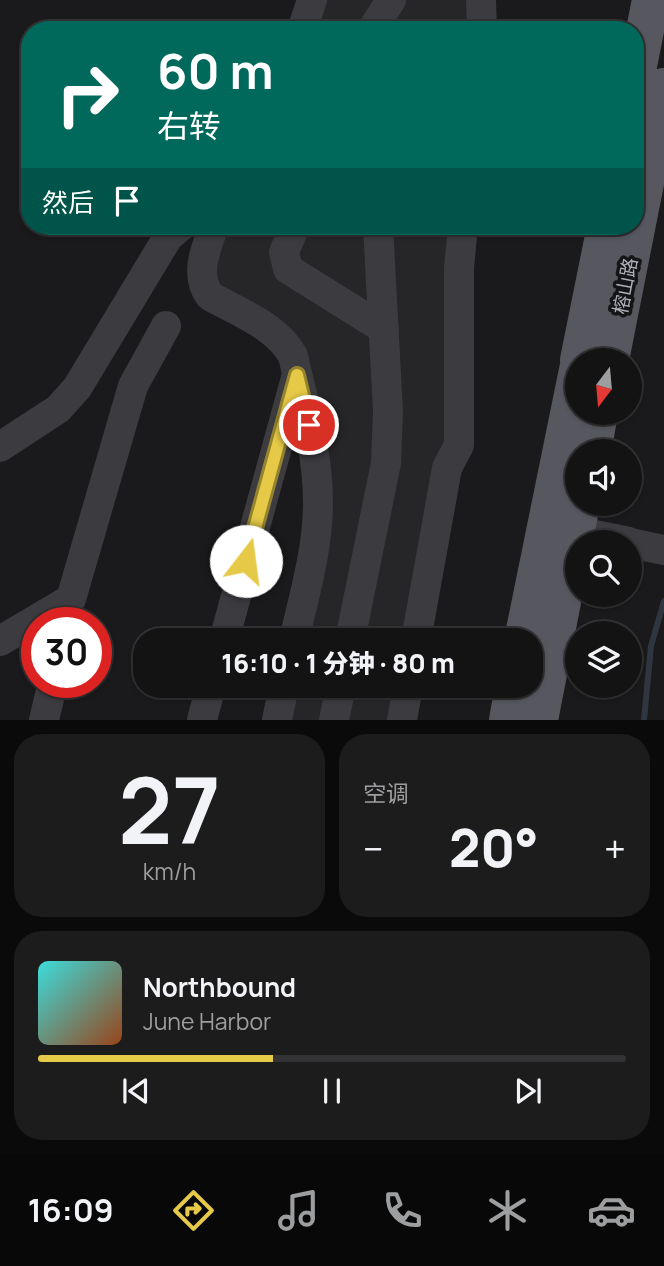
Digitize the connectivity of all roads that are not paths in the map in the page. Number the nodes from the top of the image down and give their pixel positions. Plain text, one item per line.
1 (312, 0) edge
2 (391, 0) edge
3 (481, 0) edge
4 (651, 0) edge
5 (305, 21) edge
6 (378, 21) edge
7 (482, 21) edge
8 (644, 35) edge
9 (664, 87) edge
10 (644, 188) edge
11 (170, 235) edge
12 (212, 235) edge
13 (291, 235) edge
14 (379, 235) edge
15 (463, 235) edge
16 (604, 235) edge
17 (635, 235) edge
18 (166, 326) dead end
19 (384, 329) junction
20 (581, 348) edge
21 (612, 348) edge
22 (297, 375) junction
23 (567, 425) edge
24 (0, 447) edge
25 (579, 517) edge
26 (604, 530) edge
27 (642, 546) edge
28 (664, 550) edge
29 (70, 607) edge
30 (227, 628) edge
31 (297, 628) edge
32 (352, 628) edge
33 (418, 628) edge
34 (525, 628) edge
35 (21, 632) edge
36 (0, 641) edge
37 (49, 698) edge
38 (208, 698) edge
39 (282, 698) edge
40 (339, 698) edge
41 (406, 698) edge
42 (512, 698) edge
43 (44, 720) edge
44 (202, 720) edge
45 (277, 720) edge
46 (334, 720) edge
47 (402, 720) edge
48 (508, 720) edge
49 (539, 720) edge

1 - 5 street
2 - 6 street
3 - 7 street
4 - 8 main road
9 - 10 main road, 榕山路
11 - 24 street
12 - 22 street
13 - 19 street
14 - 19 street
15 - 33 street
16 - 20 main road, 榕山路
17 - 21 main road, 榕山路
18 - 29 street
19 - 32 street
22 - 30 street
22 - 31 street
23 - 34 main road
25 - 26 street
25 - 49 main road
27 - 28 street
35 - 36 street
37 - 43 street
38 - 44 street
39 - 45 street
40 - 46 street
41 - 47 street
42 - 48 main road

